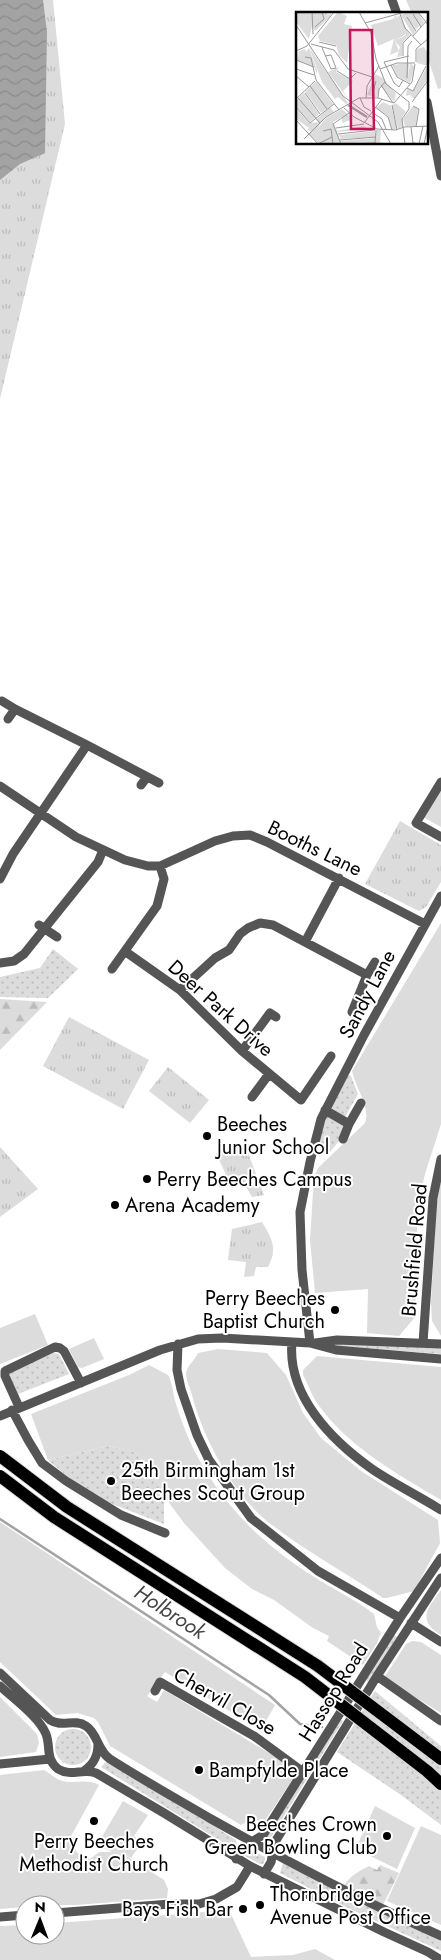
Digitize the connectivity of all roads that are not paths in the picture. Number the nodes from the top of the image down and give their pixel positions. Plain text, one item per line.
1 (392, 0) edge
2 (396, 12) edge
3 (428, 107) edge
4 (441, 176) edge
5 (2, 701) dead end
6 (15, 709) junction
7 (8, 719) dead end
8 (87, 745) junction
9 (147, 777) junction
10 (441, 782) edge
11 (159, 784) dead end
12 (0, 786) edge
13 (141, 786) dead end
14 (40, 814) junction
15 (441, 838) edge
16 (103, 850) junction
17 (160, 866) junction
18 (339, 878) junction
19 (0, 879) edge
20 (441, 896) edge
21 (425, 924) junction
22 (42, 927) junction
23 (57, 937) dead end
24 (305, 942) junction
25 (126, 952) junction
26 (375, 962) dead end
27 (0, 963) edge
28 (112, 969) dead end
29 (367, 975) junction
30 (180, 990) junction
31 (352, 1012) dead end
32 (269, 1013) dead end
33 (242, 1051) junction
34 (331, 1056) dead end
35 (269, 1074) junction
36 (252, 1097) dead end
37 (361, 1102) dead end
38 (325, 1110) junction
39 (349, 1124) junction
40 (343, 1139) dead end
41 (441, 1159) edge
42 (292, 1342) junction
43 (310, 1343) junction
44 (423, 1343) junction
45 (178, 1344) junction
46 (441, 1344) edge
47 (441, 1359) edge
48 (81, 1382) junction
49 (16, 1409) junction
50 (0, 1416) edge
51 (0, 1456) edge
52 (0, 1476) edge
53 (441, 1510) edge
54 (165, 1533) dead end
55 (441, 1558) edge
56 (441, 1578) edge
57 (400, 1618) junction
58 (411, 1622) junction
59 (441, 1642) edge
60 (0, 1673) edge
61 (376, 1676) junction
62 (0, 1686) edge
63 (155, 1691) dead end
64 (441, 1721) edge
65 (62, 1724) junction
66 (48, 1743) junction
67 (98, 1744) junction
68 (50, 1758) junction
69 (441, 1759) edge
70 (0, 1764) edge
71 (84, 1771) junction
72 (303, 1772) junction
73 (441, 1784) edge
74 (252, 1842) junction
75 (273, 1853) junction
76 (236, 1859) junction
77 (250, 1866) junction
78 (264, 1874) junction
79 (65, 1912) edge
80 (15, 1916) edge
81 (0, 1917) edge
82 (441, 1936) edge
83 (441, 1960) edge

1 - 2 street
3 - 4 street
5 - 6 street
6 - 7 street
6 - 8 street
8 - 9 street
8 - 14 street
9 - 11 street
9 - 13 street
10 - 15 street
12 - 14 street
14 - 16 street
14 - 19 street
16 - 17 street
16 - 22 street
17 - 18 street, Booths Lane
17 - 25 street
18 - 21 street, Booths Lane
18 - 24 street
20 - 21 street, Sandy Lane
21 - 38 street, Sandy Lane
22 - 23 street
22 - 27 street
24 - 29 street
24 - 30 street
25 - 28 street
25 - 30 street, Deer Park Drive
26 - 29 street
29 - 31 street
30 - 33 street, Deer Park Drive
32 - 33 street
33 - 35 street, Deer Park Drive
34 - 35 street, Deer Park Drive
35 - 36 street, Deer Park Drive
37 - 39 street
38 - 39 street
38 - 43 street, Sandy Lane
39 - 40 street
41 - 44 street, Brushfield Road
42 - 43 street
42 - 45 street
42 - 53 street
43 - 44 street
43 - 47 street
44 - 46 street
45 - 48 street
45 - 57 street
48 - 49 street
48 - 49 street
49 - 50 street
49 - 54 street
51 - 69 highway, bridge
52 - 73 highway, bridge
55 - 57 street, Hassop Road
56 - 58 street, Hassop Road
57 - 72 street, Hassop Road
58 - 59 street
58 - 61 street, Hassop Road
60 - 65 street
61 - 64 street
61 - 75 street, Hassop Road
62 - 66 street
63 - 72 street, Chervil Close
65 - 66 street
65 - 67 street
66 - 68 street
67 - 71 street
67 - 74 street
68 - 70 street
68 - 71 street
71 - 76 street
72 - 74 street, Hassop Road
74 - 75 street
74 - 76 street, Hassop Road
75 - 78 street, Hassop Road
75 - 82 street
76 - 77 street
77 - 78 street
77 - 79 street
78 - 83 street
80 - 81 street

